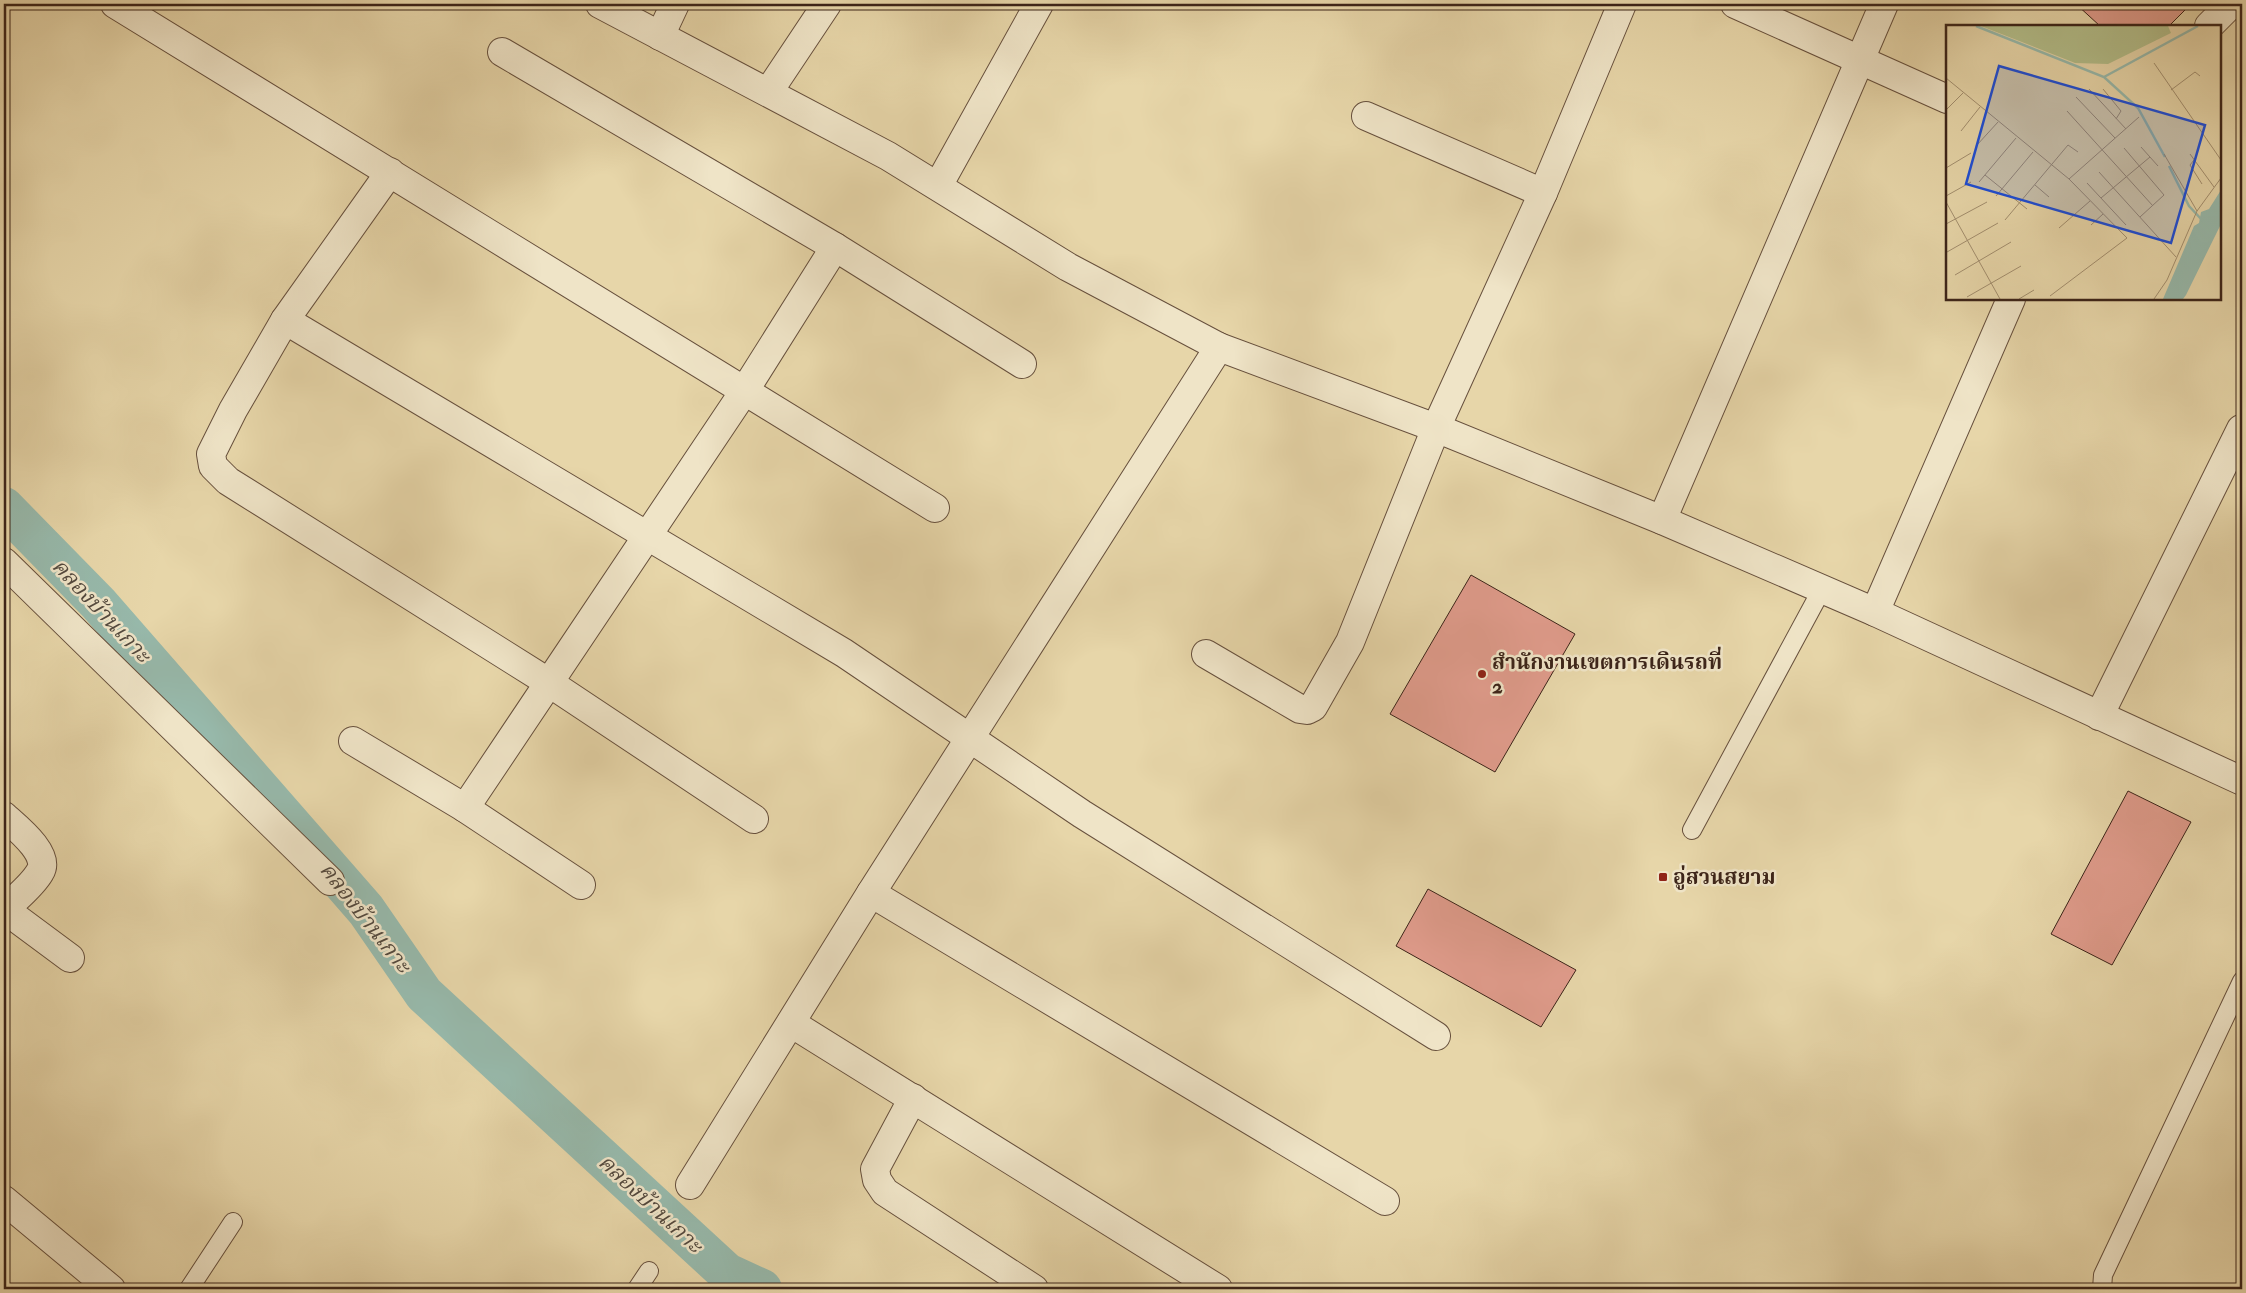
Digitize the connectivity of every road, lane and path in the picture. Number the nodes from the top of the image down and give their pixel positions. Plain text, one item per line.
1 (115, 4) edge
2 (600, 4) edge
3 (675, 4) edge
4 (827, 4) edge
5 (1039, 4) edge
6 (1622, 4) edge
7 (1735, 4) edge
8 (1884, 4) edge
9 (2231, 4) edge
10 (2210, 25) edge
11 (660, 36) junction
12 (502, 52) dead end
13 (1860, 59) junction
14 (769, 92) junction
15 (1946, 99) edge
16 (1366, 116) dead end
17 (390, 172) junction
18 (938, 186) junction
19 (1543, 193) junction
20 (835, 247) junction
21 (2011, 300) edge
22 (285, 320) junction
23 (1219, 347) junction
24 (1022, 364) dead end
25 (745, 390) junction
26 (1436, 428) junction
27 (2241, 429) edge
28 (935, 508) dead end
29 (1662, 520) junction
30 (648, 535) junction
31 (4, 562) edge
32 (1822, 589) junction
33 (1875, 612) junction
34 (1206, 654) dead end
35 (548, 682) junction
36 (2099, 716) junction
37 (970, 738) junction
38 (353, 741) dead end
39 (2242, 781) edge
40 (465, 808) junction
41 (4, 816) edge
42 (754, 819) dead end
43 (1692, 830) dead end
44 (330, 880) dead end
45 (581, 885) dead end
46 (871, 893) junction
47 (4, 909) edge
48 (70, 958) dead end
49 (2242, 980) edge
50 (790, 1023) junction
51 (1436, 1036) dead end
52 (914, 1098) junction
53 (690, 1185) dead end
54 (4, 1200) edge
55 (1385, 1201) dead end
56 (232, 1222) dead end
57 (649, 1271) dead end
58 (111, 1289) edge
59 (188, 1289) edge
60 (637, 1289) edge
61 (1034, 1289) edge
62 (1218, 1289) edge
63 (2102, 1289) edge

1 - 17 street
2 - 11 street
3 - 11 street
4 - 14 street
5 - 18 street
6 - 19 street
7 - 13 street
8 - 13 street
9 - 10 street
11 - 14 street
12 - 20 street
13 - 15 street
13 - 29 street
14 - 18 street
16 - 19 street
17 - 22 street
17 - 25 street
18 - 23 street
19 - 26 street
20 - 24 street
20 - 25 street
21 - 33 street
22 - 30 street
22 - 35 street
23 - 26 street
23 - 37 street
25 - 28 street
25 - 30 street
26 - 29 street
26 - 34 street
27 - 36 street
29 - 32 street
30 - 35 street
30 - 37 street
31 - 44 street
32 - 33 street
32 - 43 lane
33 - 36 street
35 - 40 street
35 - 42 street
36 - 39 street
37 - 46 street
37 - 51 street
38 - 40 street
40 - 45 street
41 - 47 street
46 - 50 street
46 - 55 street
47 - 48 street
49 - 63 lane
50 - 52 street
50 - 53 street
52 - 61 street
52 - 62 street
54 - 58 street
56 - 59 lane
57 - 60 lane

